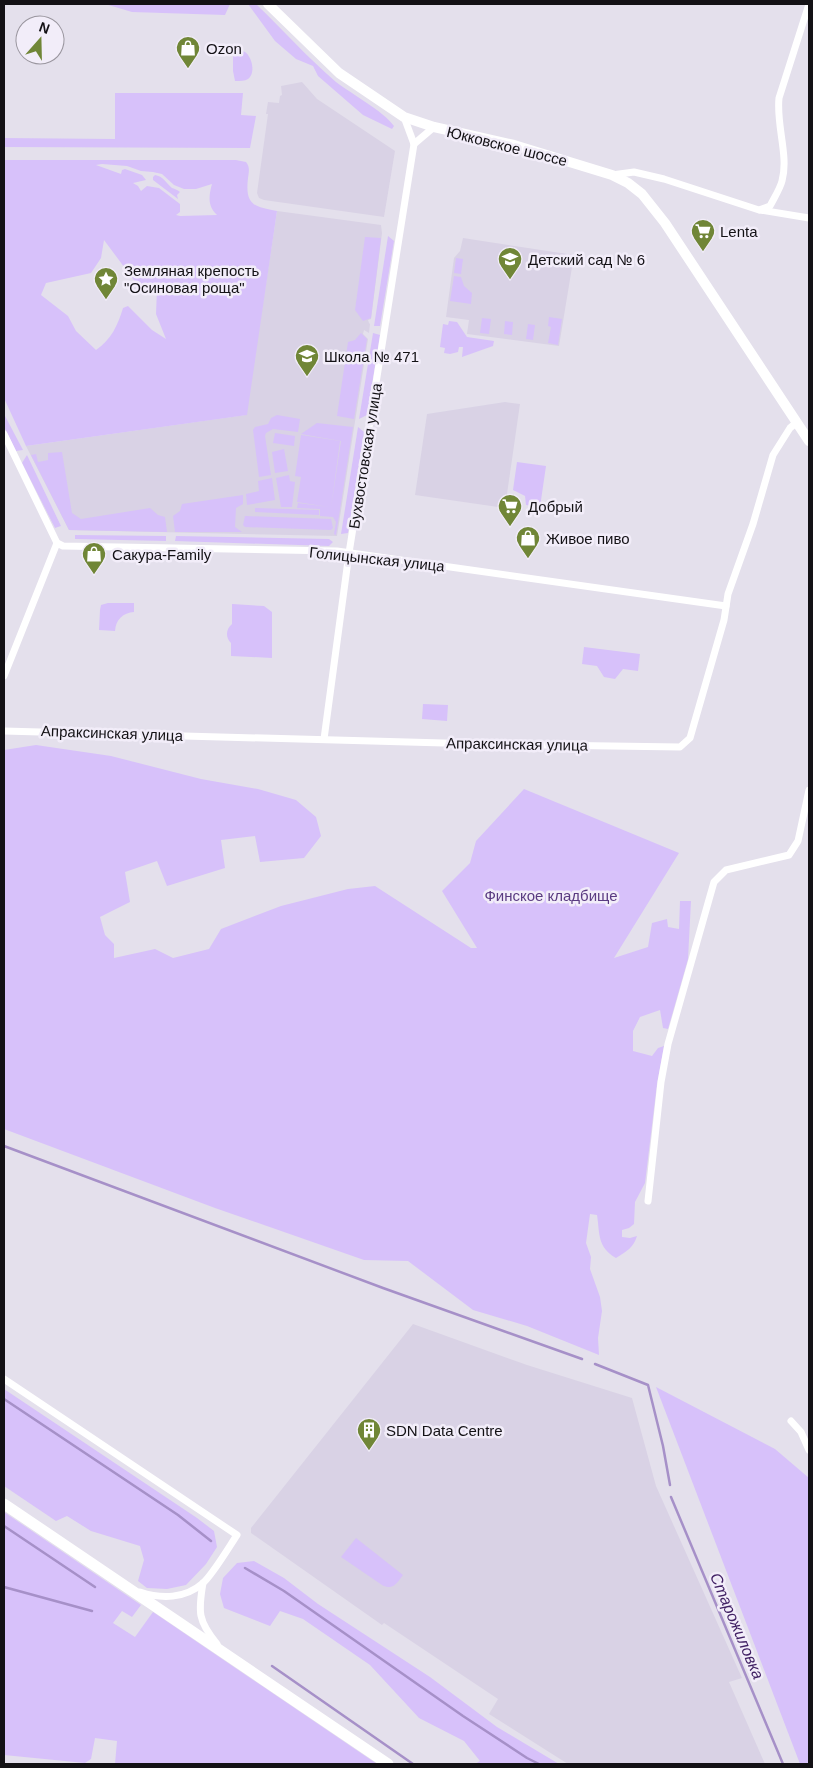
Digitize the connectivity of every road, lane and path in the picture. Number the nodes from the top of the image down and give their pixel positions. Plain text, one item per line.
1 (268, 4) edge
2 (809, 4) edge
3 (404, 118) junction
4 (434, 127) junction
5 (414, 144) junction
6 (612, 175) junction
7 (759, 210) junction
8 (809, 218) edge
9 (797, 422) junction
10 (4, 434) edge
11 (809, 441) edge
12 (57, 543) junction
13 (350, 553) junction
14 (726, 606) junction
15 (4, 676) edge
16 (4, 730) edge
17 (324, 739) junction
18 (809, 790) edge
19 (648, 1201) dead end
20 (4, 1379) edge
21 (791, 1421) dead end
22 (809, 1450) edge
23 (4, 1504) edge
24 (203, 1583) junction
25 (132, 1590) junction
26 (222, 1650) junction
27 (388, 1764) edge

1 - 3 main road, Юкковское шоссе
2 - 7 street
3 - 4 main road, Юкковское шоссе
3 - 5 street, Бухвостовская улица
4 - 5 street
4 - 6 main road, Юкковское шоссе
5 - 13 street, Бухвостовская улица
6 - 7 street
6 - 9 main road, Юкковское шоссе
7 - 8 street
9 - 11 main road, Юкковское шоссе
9 - 14 street, Апраксинская улица
10 - 12 street
12 - 13 street, Голицынская улица
12 - 15 street
13 - 14 street, Голицынская улица
13 - 17 street, Бухвостовская улица
14 - 17 street, Апраксинская улица
16 - 17 street, Апраксинская улица
18 - 19 street
20 - 24 street
21 - 22 street
23 - 25 main road
24 - 25 street
24 - 26 street
25 - 26 main road
26 - 27 main road

